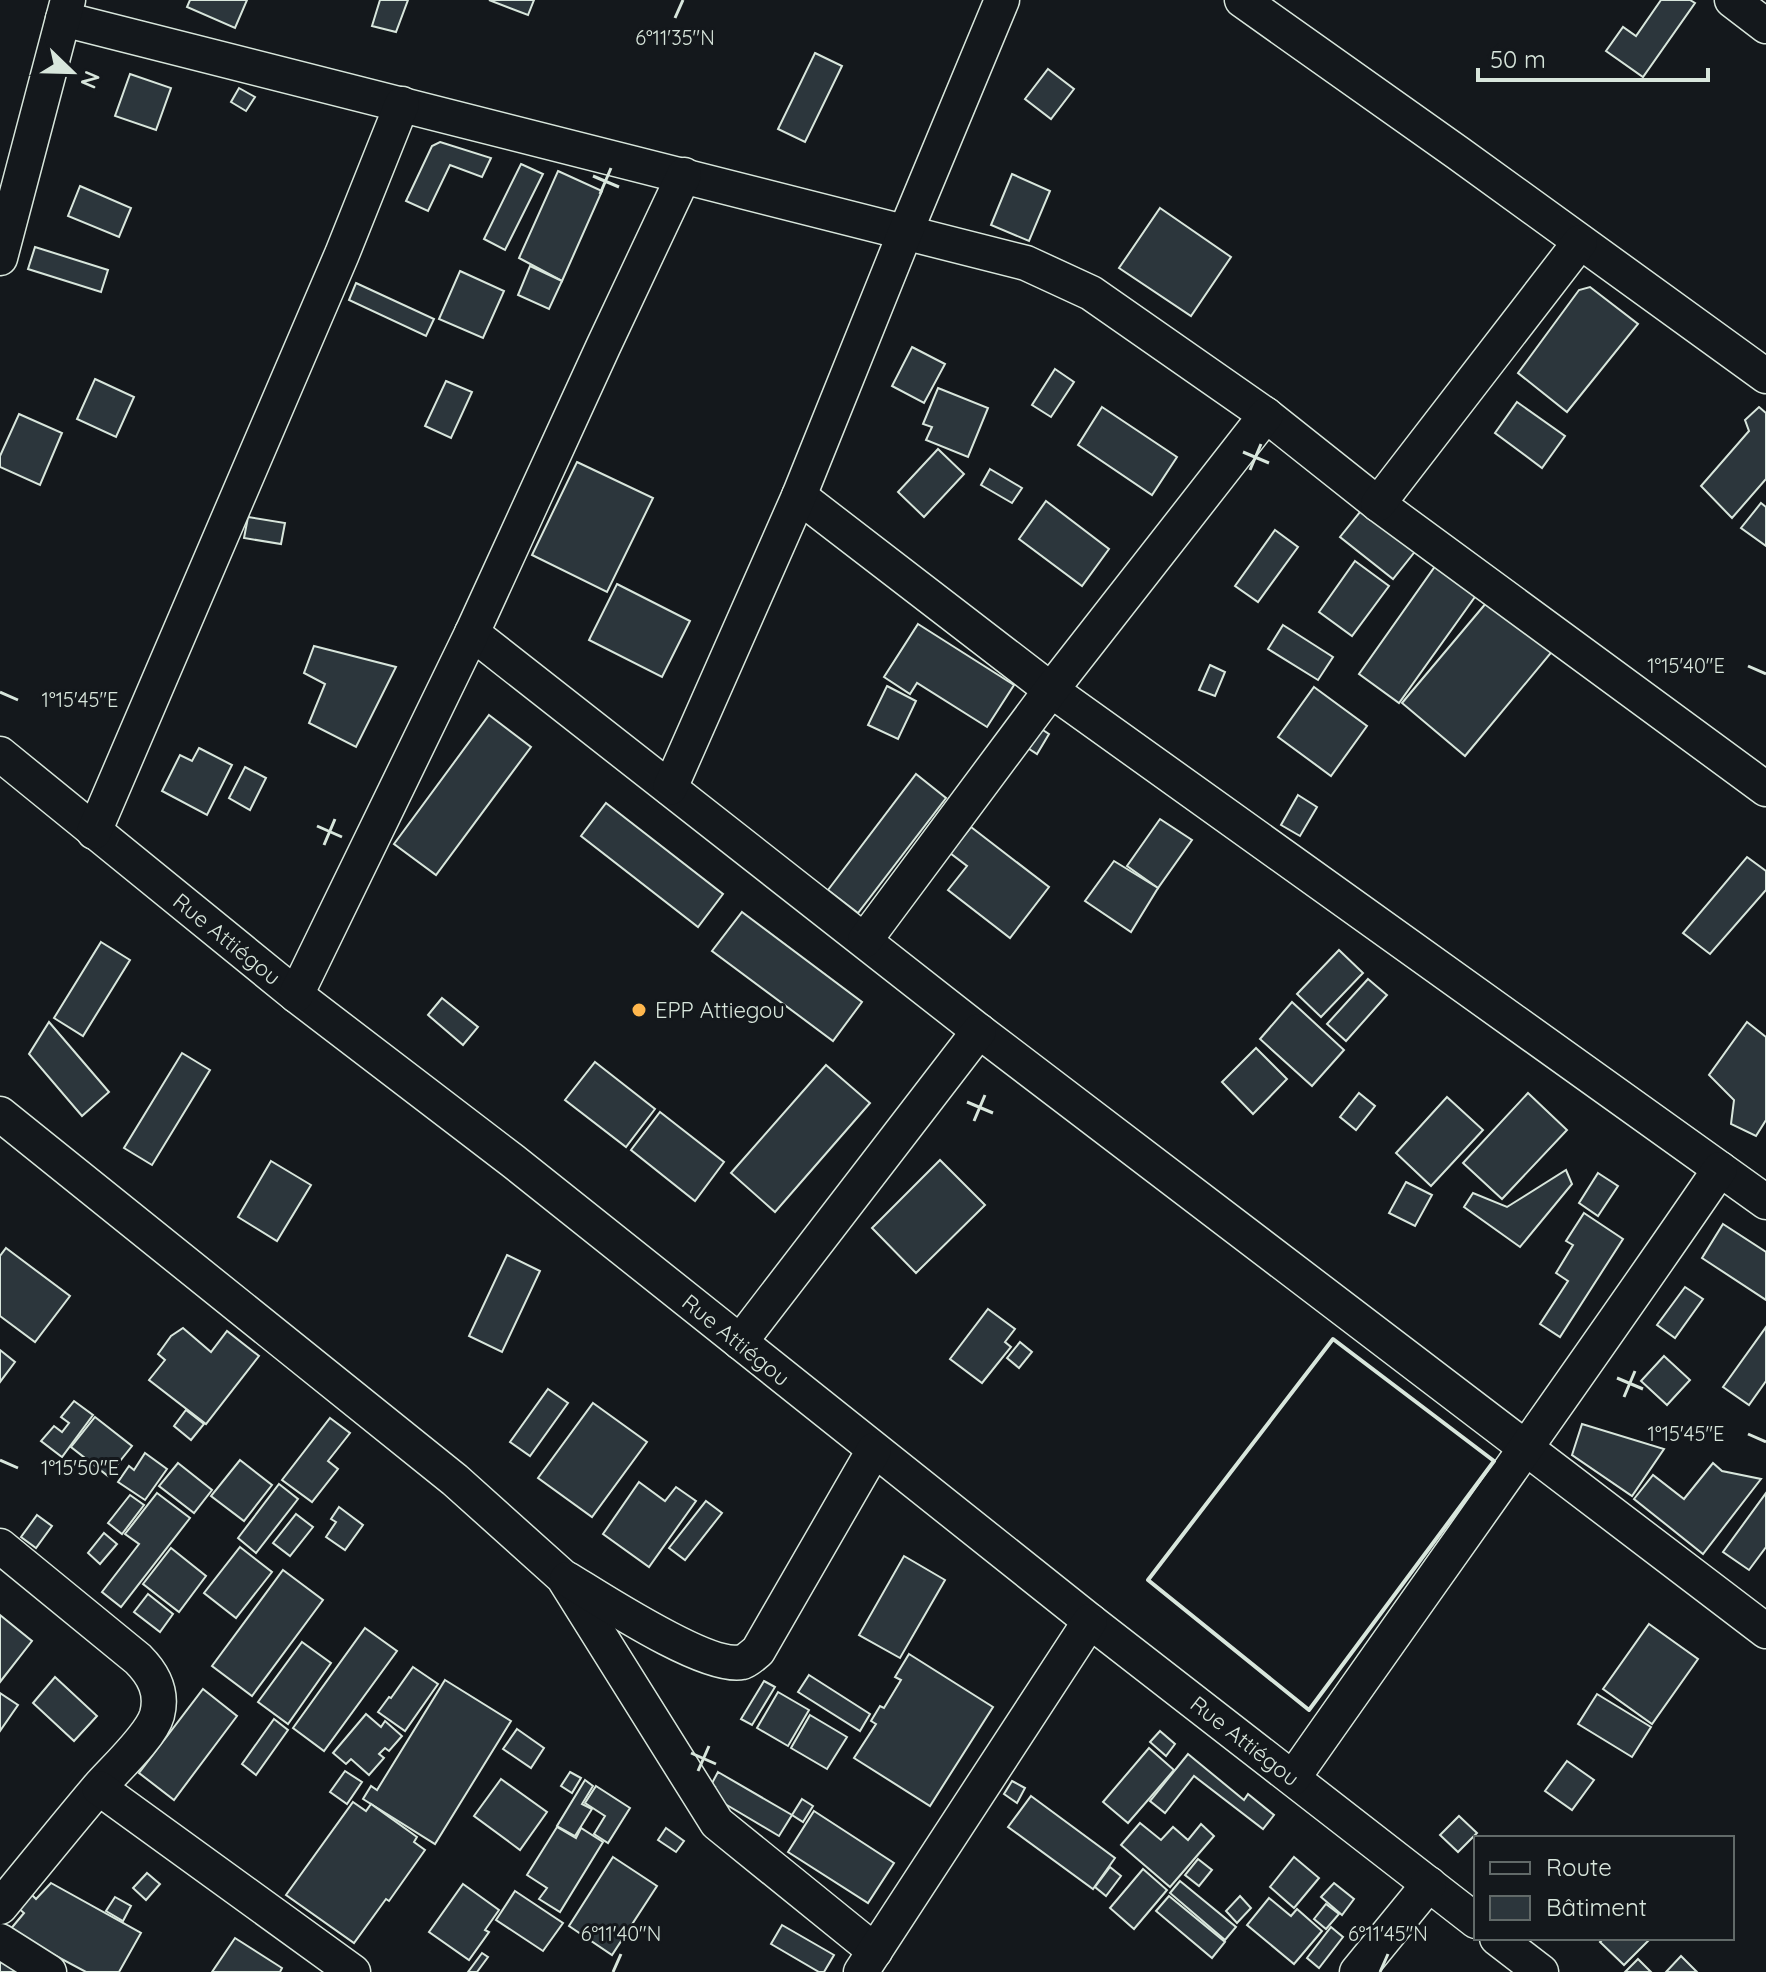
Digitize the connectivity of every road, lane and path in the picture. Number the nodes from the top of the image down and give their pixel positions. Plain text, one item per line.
1 (1002, 0) edge
2 (1242, 0) edge
3 (1732, 0) edge
4 (66, 9) edge
5 (1766, 26) edge
6 (402, 104) junction
7 (684, 175) junction
8 (905, 233) junction
9 (2, 241) edge
10 (1580, 242) junction
11 (1766, 376) edge
12 (1266, 415) junction
13 (799, 496) junction
14 (1378, 504) junction
15 (472, 633) junction
16 (1051, 690) junction
17 (0, 754) edge
18 (670, 788) junction
19 (1766, 789) edge
20 (94, 832) junction
21 (865, 940) junction
22 (296, 995) junction
23 (979, 1031) junction
24 (0, 1114) edge
25 (1720, 1169) junction
26 (1766, 1202) edge
27 (740, 1342) junction
28 (1524, 1448) junction
29 (874, 1450) junction
30 (0, 1546) edge
31 (563, 1577) junction
32 (1090, 1621) junction
33 (1766, 1631) edge
34 (1293, 1778) junction
35 (99, 1788) junction
36 (1429, 1884) junction
37 (0, 1907) edge
38 (1474, 1919) edge
39 (1500, 1940) edge
40 (0, 1941) edge
41 (868, 1962) edge
42 (49, 1972) edge
43 (353, 1972) edge
44 (1357, 1972) edge
45 (1541, 1972) edge

1 - 8 street
2 - 10 street
3 - 5 street
4 - 6 street
4 - 9 street
6 - 7 street
6 - 20 street
7 - 8 street
7 - 15 street
8 - 12 street
8 - 13 street
10 - 11 street
10 - 14 street
12 - 14 street
12 - 16 street
13 - 16 street
13 - 18 street
14 - 19 street
15 - 18 street
15 - 22 street
16 - 21 street
16 - 25 street
17 - 20 street, Rue Attiégou
18 - 21 street
20 - 22 street, Rue Attiégou
21 - 23 street
22 - 27 street, Rue Attiégou
23 - 27 street
23 - 28 street
24 - 31 street
25 - 26 street
25 - 28 street
27 - 29 street, Rue Attiégou
28 - 33 street
28 - 34 street
29 - 31 street
29 - 32 street, Rue Attiégou
30 - 35 street
31 - 41 street
32 - 34 street, Rue Attiégou
32 - 41 street
34 - 36 street, Rue Attiégou
35 - 37 street
35 - 43 street
36 - 38 street, Rue Attiégou
36 - 44 street
39 - 45 street
40 - 42 street

